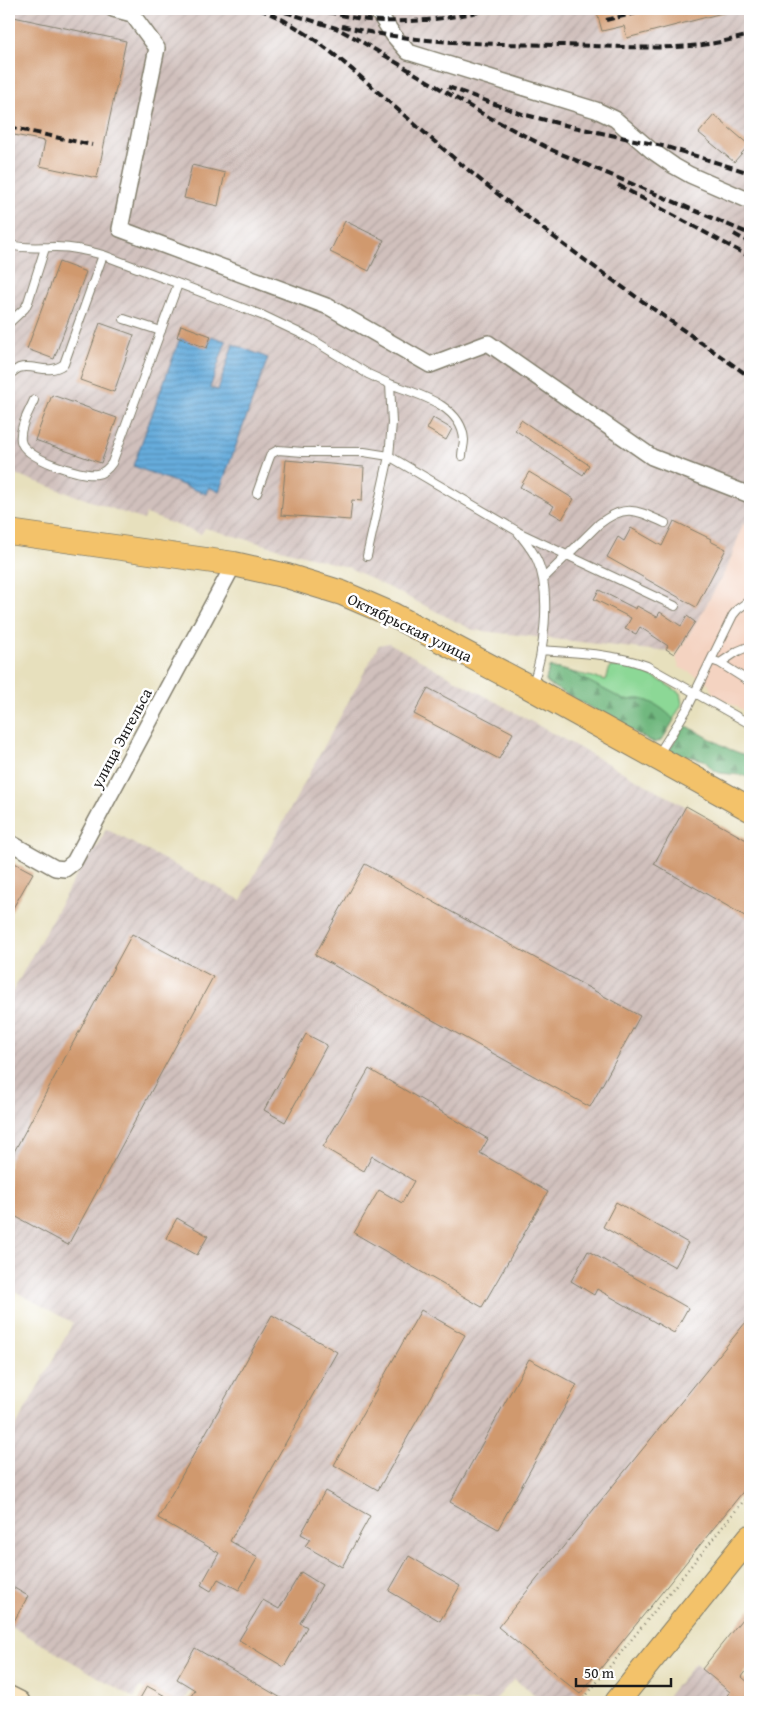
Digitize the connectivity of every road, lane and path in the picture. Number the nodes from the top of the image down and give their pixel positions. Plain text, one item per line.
1 (113, 9) edge
2 (376, 9) edge
3 (750, 201) edge
4 (9, 245) edge
5 (45, 248) junction
6 (103, 255) junction
7 (178, 284) junction
8 (124, 318) dead end
9 (9, 323) edge
10 (161, 330) junction
11 (9, 376) edge
12 (390, 384) junction
13 (34, 400) dead end
14 (389, 456) junction
15 (462, 456) dead end
16 (257, 493) dead end
17 (750, 495) edge
18 (665, 523) dead end
19 (516, 531) junction
20 (9, 532) edge
21 (568, 554) junction
22 (367, 556) dead end
23 (234, 564) junction
24 (543, 579) junction
25 (750, 600) edge
26 (675, 606) dead end
27 (750, 646) edge
28 (540, 650) junction
29 (711, 660) junction
30 (720, 664) junction
31 (750, 682) edge
32 (531, 688) junction
33 (695, 693) junction
34 (750, 724) edge
35 (657, 757) junction
36 (750, 809) edge
37 (9, 842) edge
38 (750, 1493) edge
39 (750, 1537) edge
40 (9, 1696) edge
41 (19, 1702) edge
42 (581, 1702) edge
43 (617, 1702) edge

1 - 17 street
2 - 3 street
4 - 5 lane
5 - 6 lane
5 - 9 lane
6 - 7 lane
6 - 11 lane
7 - 10 lane
7 - 12 lane
8 - 10 lane
10 - 13 lane
12 - 14 lane
12 - 15 lane
14 - 16 lane
14 - 19 lane
14 - 22 lane
18 - 21 lane
19 - 21 lane
19 - 24 lane
20 - 23 main road, Октябрьская улица
21 - 24 lane
21 - 26 lane
23 - 32 main road, Октябрьская улица
23 - 37 street, улица Энгельса
24 - 28 lane
25 - 29 lane
27 - 30 lane
28 - 32 lane
28 - 33 lane
29 - 30 lane
29 - 33 lane
30 - 31 lane
32 - 35 main road, Октябрьская улица
33 - 34 lane
33 - 35 lane
35 - 36 main road, Октябрьская улица
38 - 42 path
39 - 43 main road
40 - 41 main road

